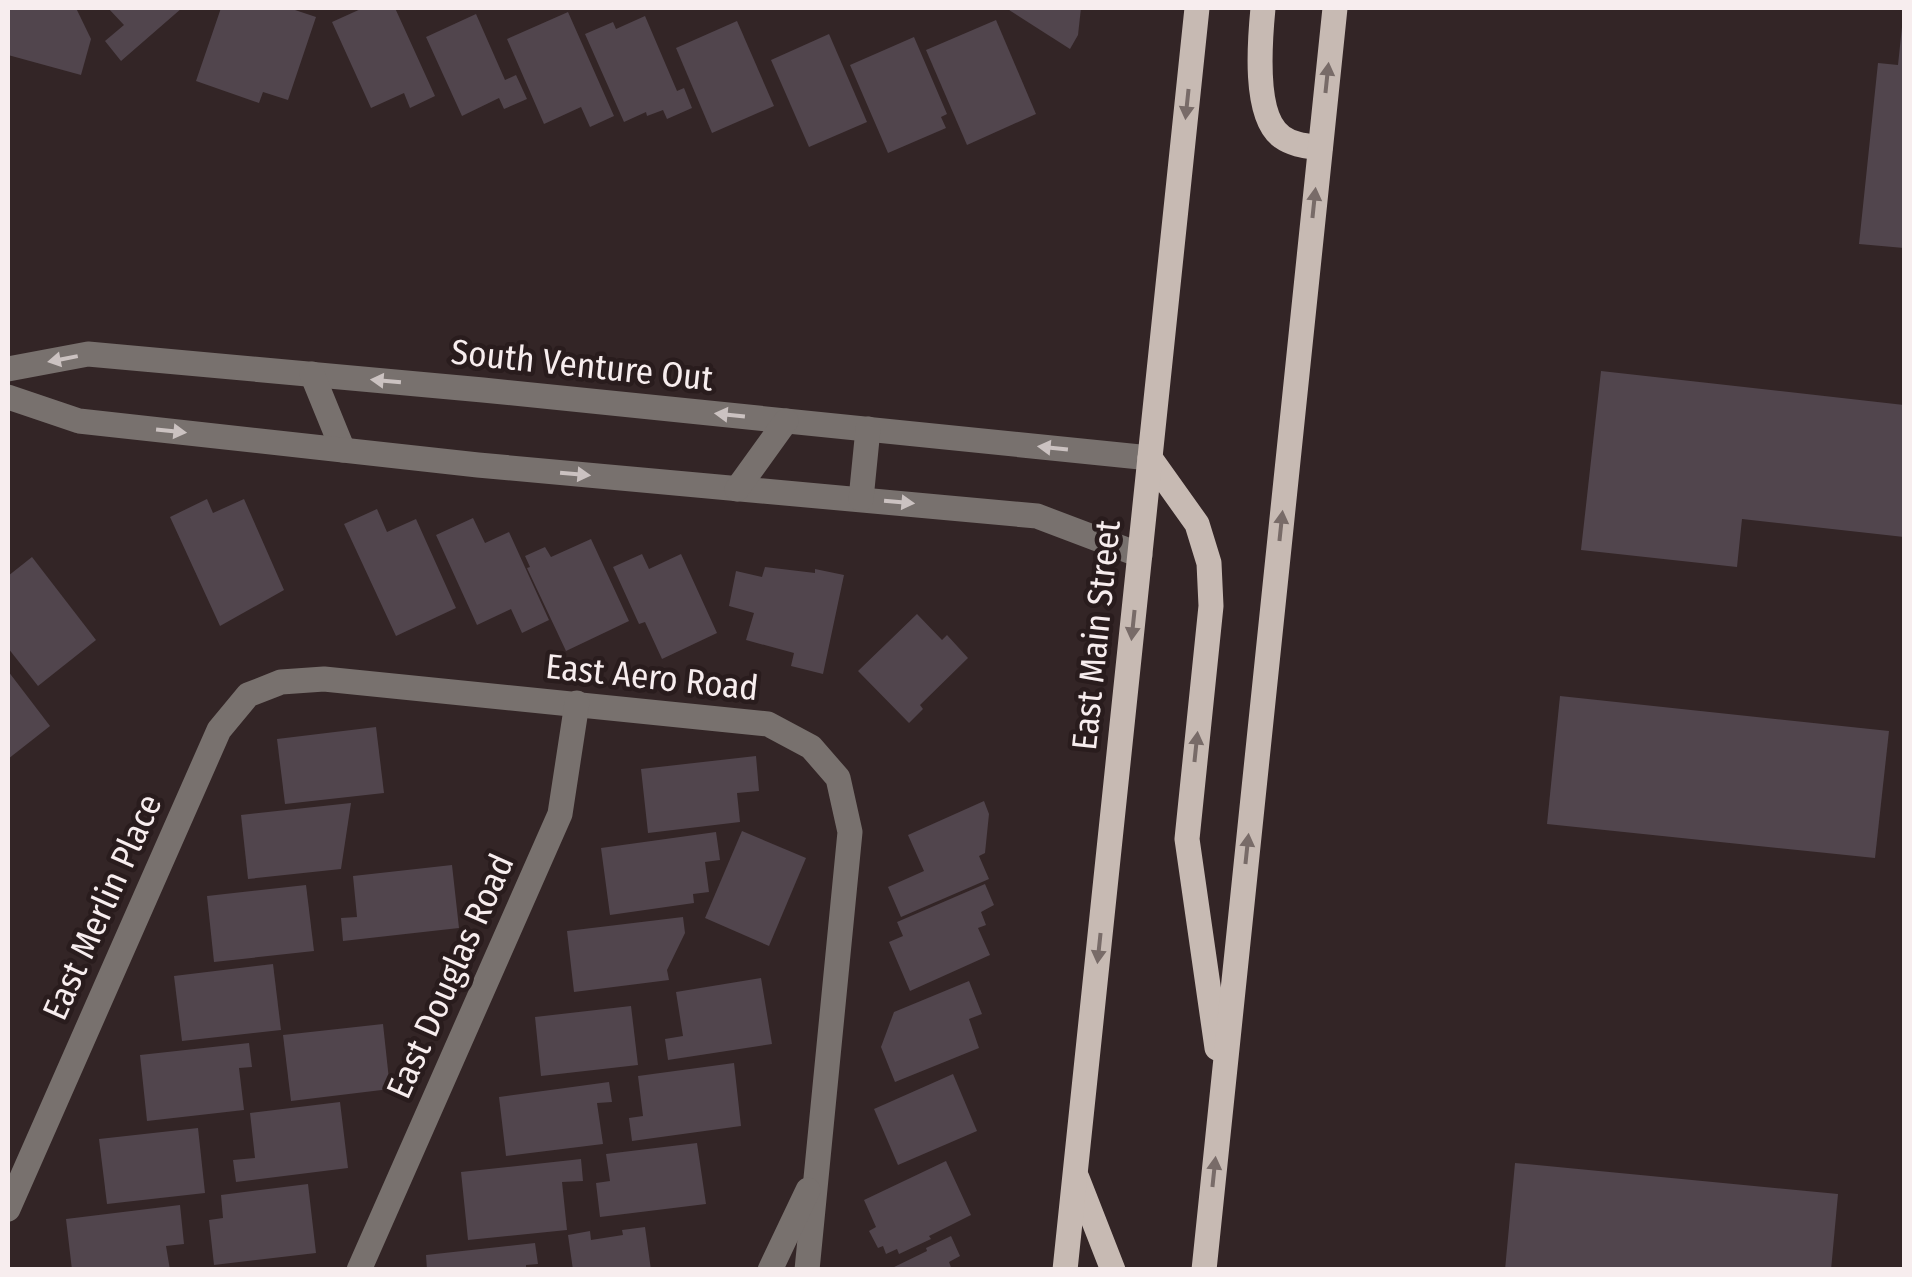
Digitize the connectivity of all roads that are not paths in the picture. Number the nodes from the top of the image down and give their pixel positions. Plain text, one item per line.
1 (1197, 8) edge
2 (1262, 8) edge
3 (1334, 8) edge
4 (1320, 148) junction
5 (8, 369) edge
6 (312, 374) junction
7 (8, 398) edge
8 (786, 421) junction
9 (868, 429) junction
10 (343, 450) junction
11 (1150, 458) junction
12 (737, 489) junction
13 (861, 499) junction
14 (1140, 555) junction
15 (248, 695) joint
16 (577, 703) junction
17 (1222, 1086) junction
18 (817, 1172) junction
19 (1075, 1174) junction
20 (8, 1209) edge
21 (359, 1270) edge
22 (770, 1270) edge
23 (808, 1270) edge
24 (1065, 1270) edge
25 (1113, 1270) edge
26 (1204, 1270) edge

1 -> 11 main road, East Main Street
2 - 4 main road
4 -> 3 main road
17 -> 4 main road
6 -> 5 lane, South Venture Out
8 -> 6 lane, South Venture Out
6 - 10 lane
7 -> 10 lane
8 - 9 lane, South Venture Out
8 - 12 lane
11 -> 9 lane, South Venture Out
9 - 13 lane
10 -> 12 lane
11 - 14 main road, East Main Street
17 -> 11 main road
12 - 13 lane
13 -> 14 lane
14 -> 19 main road, East Main Street
15 - 16 lane, East Aero Road
15 - 20 lane, East Merlin Place
16 - 18 lane, East Aero Road
16 - 21 lane, East Douglas Road
26 -> 17 main road
18 - 22 lane
18 - 23 lane, East Aero Road
19 - 24 main road, East Main Street
19 - 25 main road

